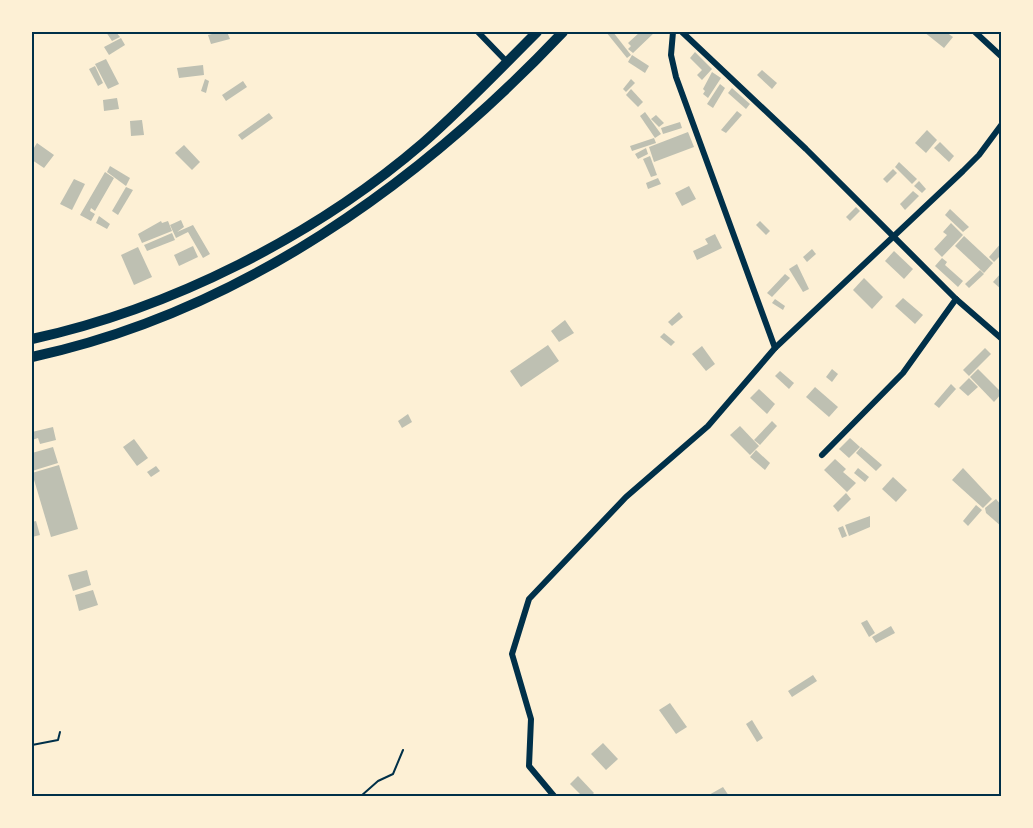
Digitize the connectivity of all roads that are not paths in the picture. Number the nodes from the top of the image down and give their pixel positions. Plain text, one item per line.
1 (478, 32) edge
2 (537, 32) edge
3 (563, 32) edge
4 (673, 32) edge
5 (682, 32) edge
6 (975, 32) edge
7 (1002, 57) edge
8 (507, 62) junction
9 (1002, 124) edge
10 (896, 237) junction
11 (171, 296) junction
12 (956, 298) junction
13 (179, 311) junction
14 (32, 339) edge
15 (1002, 339) edge
16 (775, 348) junction
17 (32, 357) edge
18 (822, 455) dead end
19 (554, 796) edge

1 - 8 street
2 - 8 highway
3 - 13 highway
4 - 16 street
5 - 10 street
6 - 7 street
8 - 11 highway
9 - 10 street
10 - 12 street
10 - 16 street
11 - 13 highway
11 - 14 highway
12 - 15 street
12 - 18 street
13 - 17 highway
16 - 19 street

